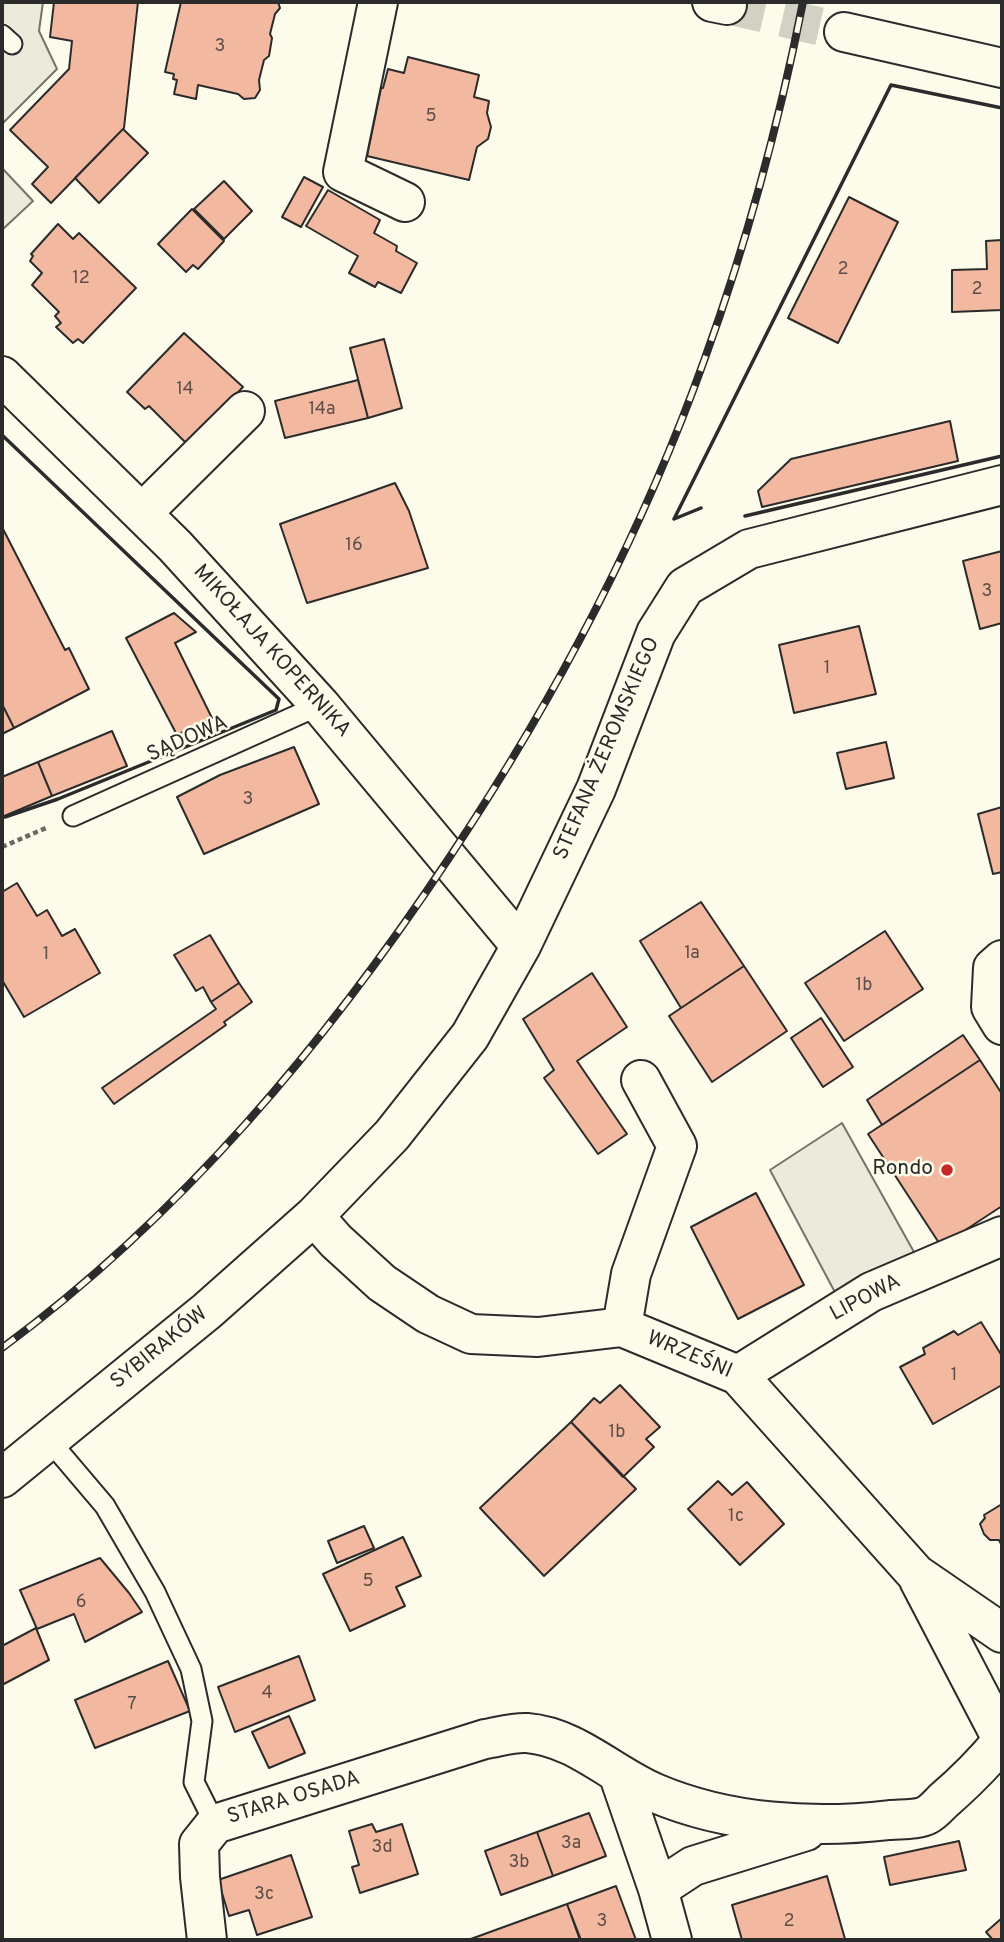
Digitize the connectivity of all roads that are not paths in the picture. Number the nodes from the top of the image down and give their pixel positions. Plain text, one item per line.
1 (378, 2) edge
2 (844, 32) tunnel mouth
3 (1002, 68) edge
4 (405, 202) dead end
5 (2, 376) edge
6 (245, 411) dead end
7 (1002, 485) edge
8 (142, 513) junction
9 (320, 705) junction
10 (73, 816) road end
11 (521, 946) junction
12 (1002, 960) edge
13 (1002, 1025) edge
14 (641, 1080) dead end
15 (314, 1216) junction
16 (1002, 1236) edge
17 (622, 1327) junction
18 (738, 1375) junction
19 (49, 1440) junction
20 (2, 1478) edge
21 (916, 1574) junction
22 (1002, 1633) edge
23 (1002, 1740) edge
24 (620, 1776) junction
25 (215, 1824) junction
26 (824, 1825) junction
27 (658, 1889) junction
28 (207, 1940) edge
29 (672, 1940) edge

1 - 4 street
2 - 3 street
5 - 8 street, MIKOŁAJA KOPERNIKA
6 - 8 street
7 - 11 street, STEFANA ŻEROMSKIEGO
8 - 9 street, MIKOŁAJA KOPERNIKA
9 - 10 lane, SĄDOWA
9 - 11 street, MIKOŁAJA KOPERNIKA
11 - 15 street, STEFANA ŻEROMSKIEGO
12 - 13 street
14 - 17 street
15 - 17 street, WRZEŚNI
15 - 19 street, SYBIRAKÓW
16 - 18 street, LIPOWA
17 - 18 street, WRZEŚNI
18 - 21 street, WRZEŚNI
19 - 20 street, SYBIRAKÓW
19 - 25 lane, STARA OSADA
21 - 22 street, WRZEŚNI
21 - 23 street
23 - 26 street, STARA OSADA
24 - 25 street, STARA OSADA
24 - 26 street, STARA OSADA
24 - 27 street
25 - 28 street
26 - 27 street, STARA OSADA
27 - 29 street

